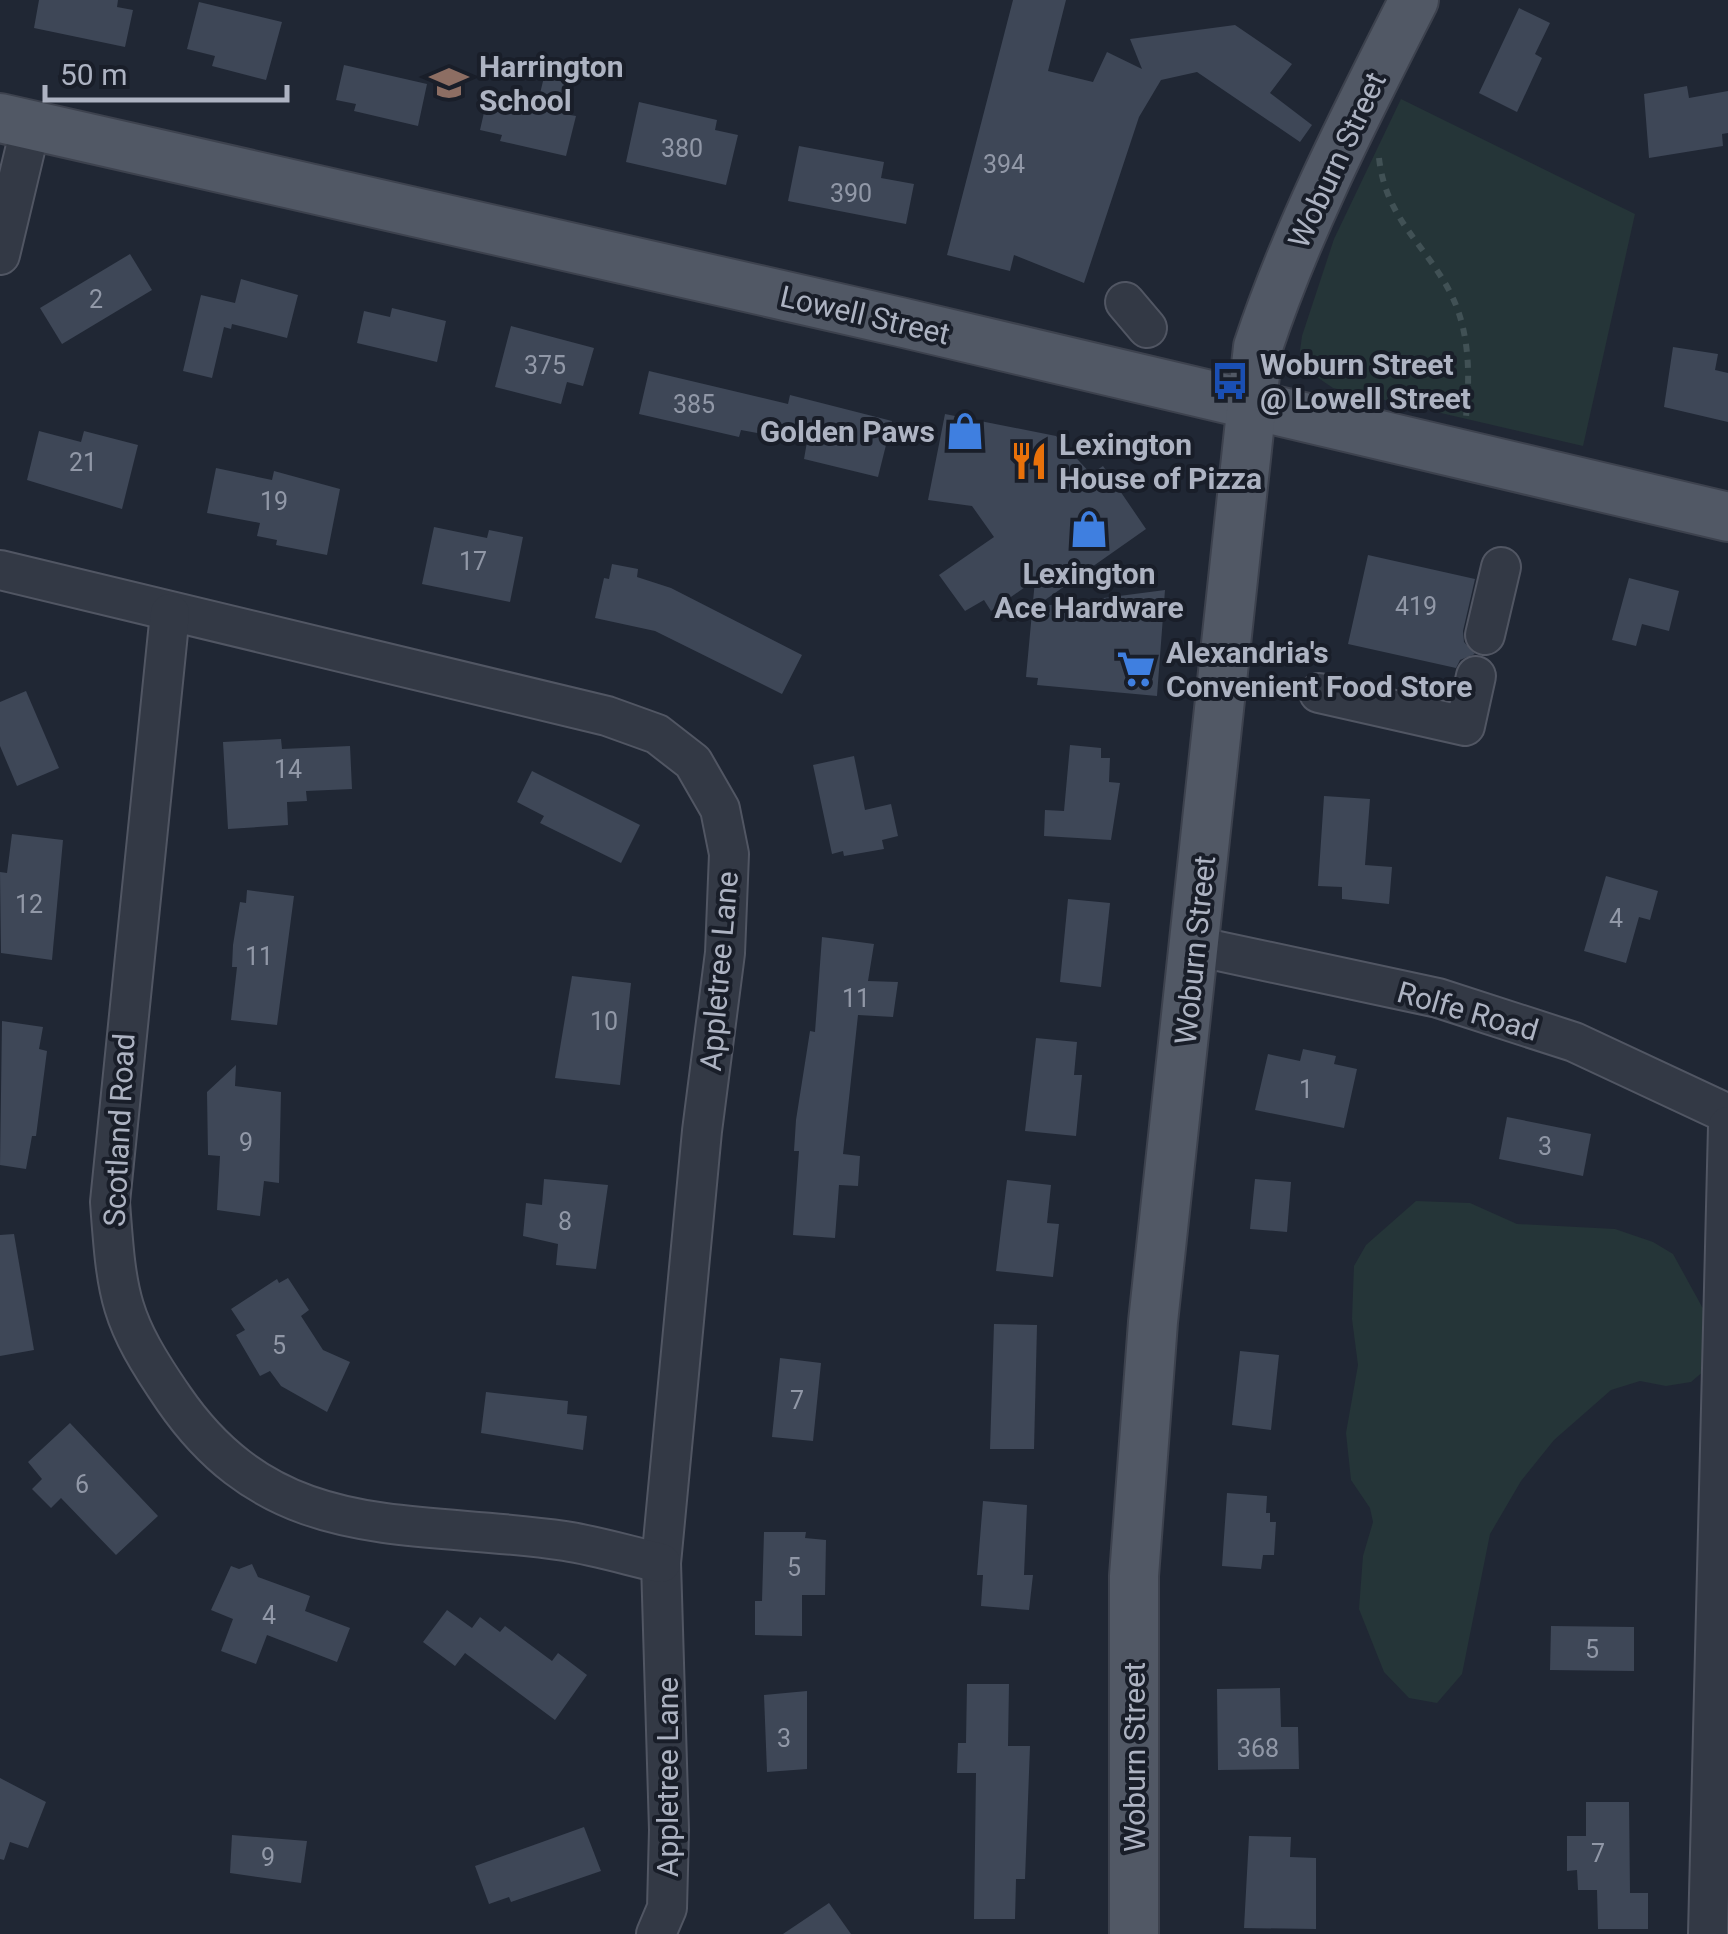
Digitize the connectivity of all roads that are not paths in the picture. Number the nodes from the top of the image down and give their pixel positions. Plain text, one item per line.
1 (1414, 0) edge
2 (16, 122) edge
3 (0, 254) edge
4 (1249, 404) junction
5 (1728, 517) edge
6 (1501, 567) dead end
7 (0, 570) edge
8 (170, 613) junction
9 (1485, 635) dead end
10 (1476, 676) dead end
11 (1319, 694) dead end
12 (1195, 946) junction
13 (1728, 1114) edge
14 (1728, 1126) edge
15 (662, 1563) junction
16 (664, 1925) edge
17 (1134, 1934) edge
18 (1708, 1934) edge

1 - 4 main road, Woburn Street
2 - 3 street
2 - 4 main road, Lowell Street
4 - 5 main road, Lowell Street
4 - 12 main road, Woburn Street
6 - 9 street
7 - 8 street, Appletree Lane
8 - 15 street, Scotland Road
8 - 15 street, Appletree Lane
10 - 11 street
12 - 13 street, Rolfe Road
12 - 17 main road, Woburn Street
14 - 18 street
15 - 16 street, Appletree Lane

